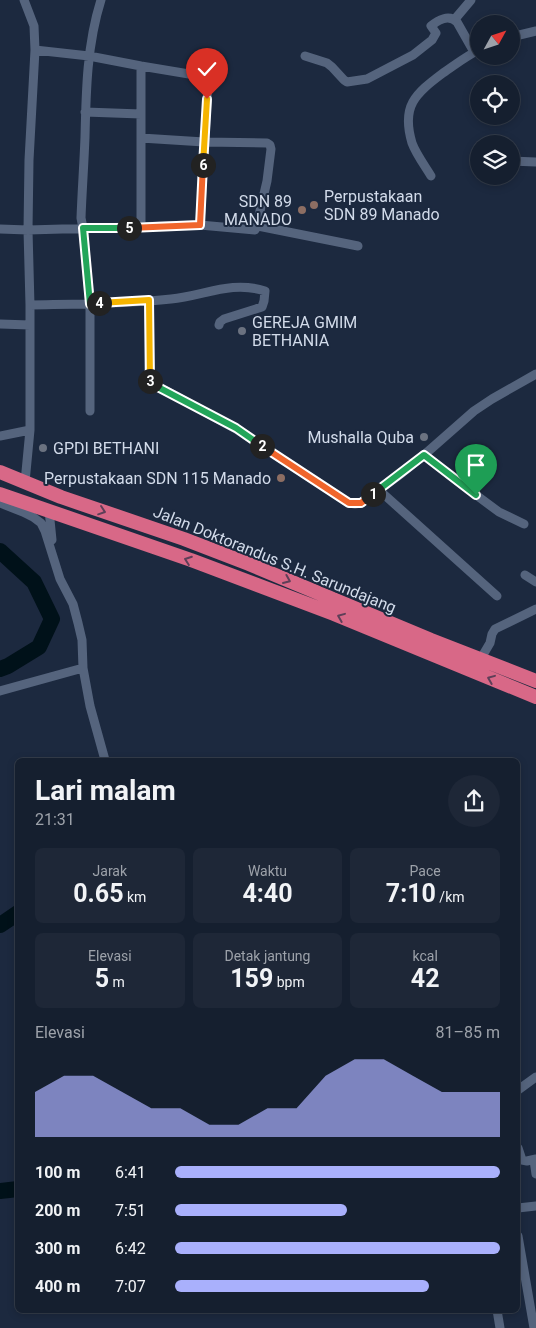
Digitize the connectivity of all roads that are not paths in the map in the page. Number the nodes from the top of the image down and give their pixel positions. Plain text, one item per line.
1 (24, 0) edge
2 (101, 0) edge
3 (471, 0) edge
4 (454, 20) junction
5 (536, 31) edge
6 (520, 35) edge
7 (470, 43) edge
8 (35, 50) junction
9 (470, 55) edge
10 (89, 56) junction
11 (305, 56) dead end
12 (141, 66) junction
13 (85, 112) junction
14 (141, 114) junction
15 (141, 138) junction
16 (204, 142) junction
17 (520, 162) edge
18 (536, 162) edge
19 (431, 176) dead end
20 (200, 225) junction
21 (258, 226) junction
22 (141, 227) junction
23 (83, 228) junction
24 (0, 229) edge
25 (28, 230) junction
26 (358, 246) dead end
27 (149, 300) junction
28 (30, 304) junction
29 (90, 304) junction
30 (0, 324) edge
31 (30, 324) junction
32 (218, 325) dead end
33 (536, 374) edge
34 (90, 411) dead end
35 (30, 430) junction
36 (0, 436) edge
37 (424, 455) junction
38 (0, 472) edge
39 (25, 482) junction
40 (379, 490) junction
41 (0, 494) edge
42 (0, 503) edge
43 (49, 510) junction
44 (524, 524) dead end
45 (55, 561) junction
46 (525, 575) dead end
47 (536, 582) edge
48 (497, 596) dead end
49 (536, 609) edge
50 (429, 646) junction
51 (480, 660) junction
52 (83, 668) junction
53 (536, 681) edge
54 (0, 692) edge
55 (536, 697) edge
56 (104, 758) edge
57 (536, 1076) edge
58 (520, 1088) edge
59 (535, 1159) edge
60 (520, 1161) edge
61 (536, 1174) edge
62 (536, 1206) edge
63 (520, 1208) edge
64 (520, 1248) edge
65 (498, 1313) edge
66 (500, 1328) edge
67 (534, 1328) edge

1 - 8 street
2 - 10 street
3 - 4 street
4 - 7 street
4 - 11 street
5 - 6 street
8 - 10 street
8 - 25 street
9 - 19 street
10 - 12 street
10 - 13 street
12 - 14 street
12 - 16 street
13 - 14 street
13 - 23 street
14 - 15 street
15 - 16 street
15 - 22 street
16 - 20 street
16 - 21 street
17 - 18 street
20 - 21 street
20 - 22 street
21 - 26 street
22 - 23 street
23 - 25 street
23 - 29 street
24 - 25 street
25 - 28 street
27 - 29 street
27 - 32 street
27 - 40 street
28 - 29 street
28 - 31 street
29 - 34 street
30 - 31 street
31 - 35 street
33 - 37 street
35 - 36 street
35 - 39 street
37 - 40 street
37 - 44 street
38 - 39 highway, Jalan Doktorandus S.H. Sarundajang
39 -> 50 highway, Jalan Doktorandus S.H. Sarundajang
40 - 48 street
41 - 43 highway, Jalan Doktorandus S.H. Sarundajang
42 - 45 street
43 - 45 street
50 -> 43 highway, Jalan Doktorandus S.H. Sarundajang
45 - 52 street
46 - 47 street
49 - 51 street
50 - 51 highway, Jalan Doktorandus S.H. Sarundajang
55 -> 50 highway, Jalan Doktorandus S.H. Sarundajang
51 - 53 highway, Jalan Doktorandus S.H. Sarundajang
52 - 54 street
52 - 56 street
57 - 58 street
59 - 60 street
59 - 61 street
62 - 63 street
64 - 67 street
65 - 66 street

